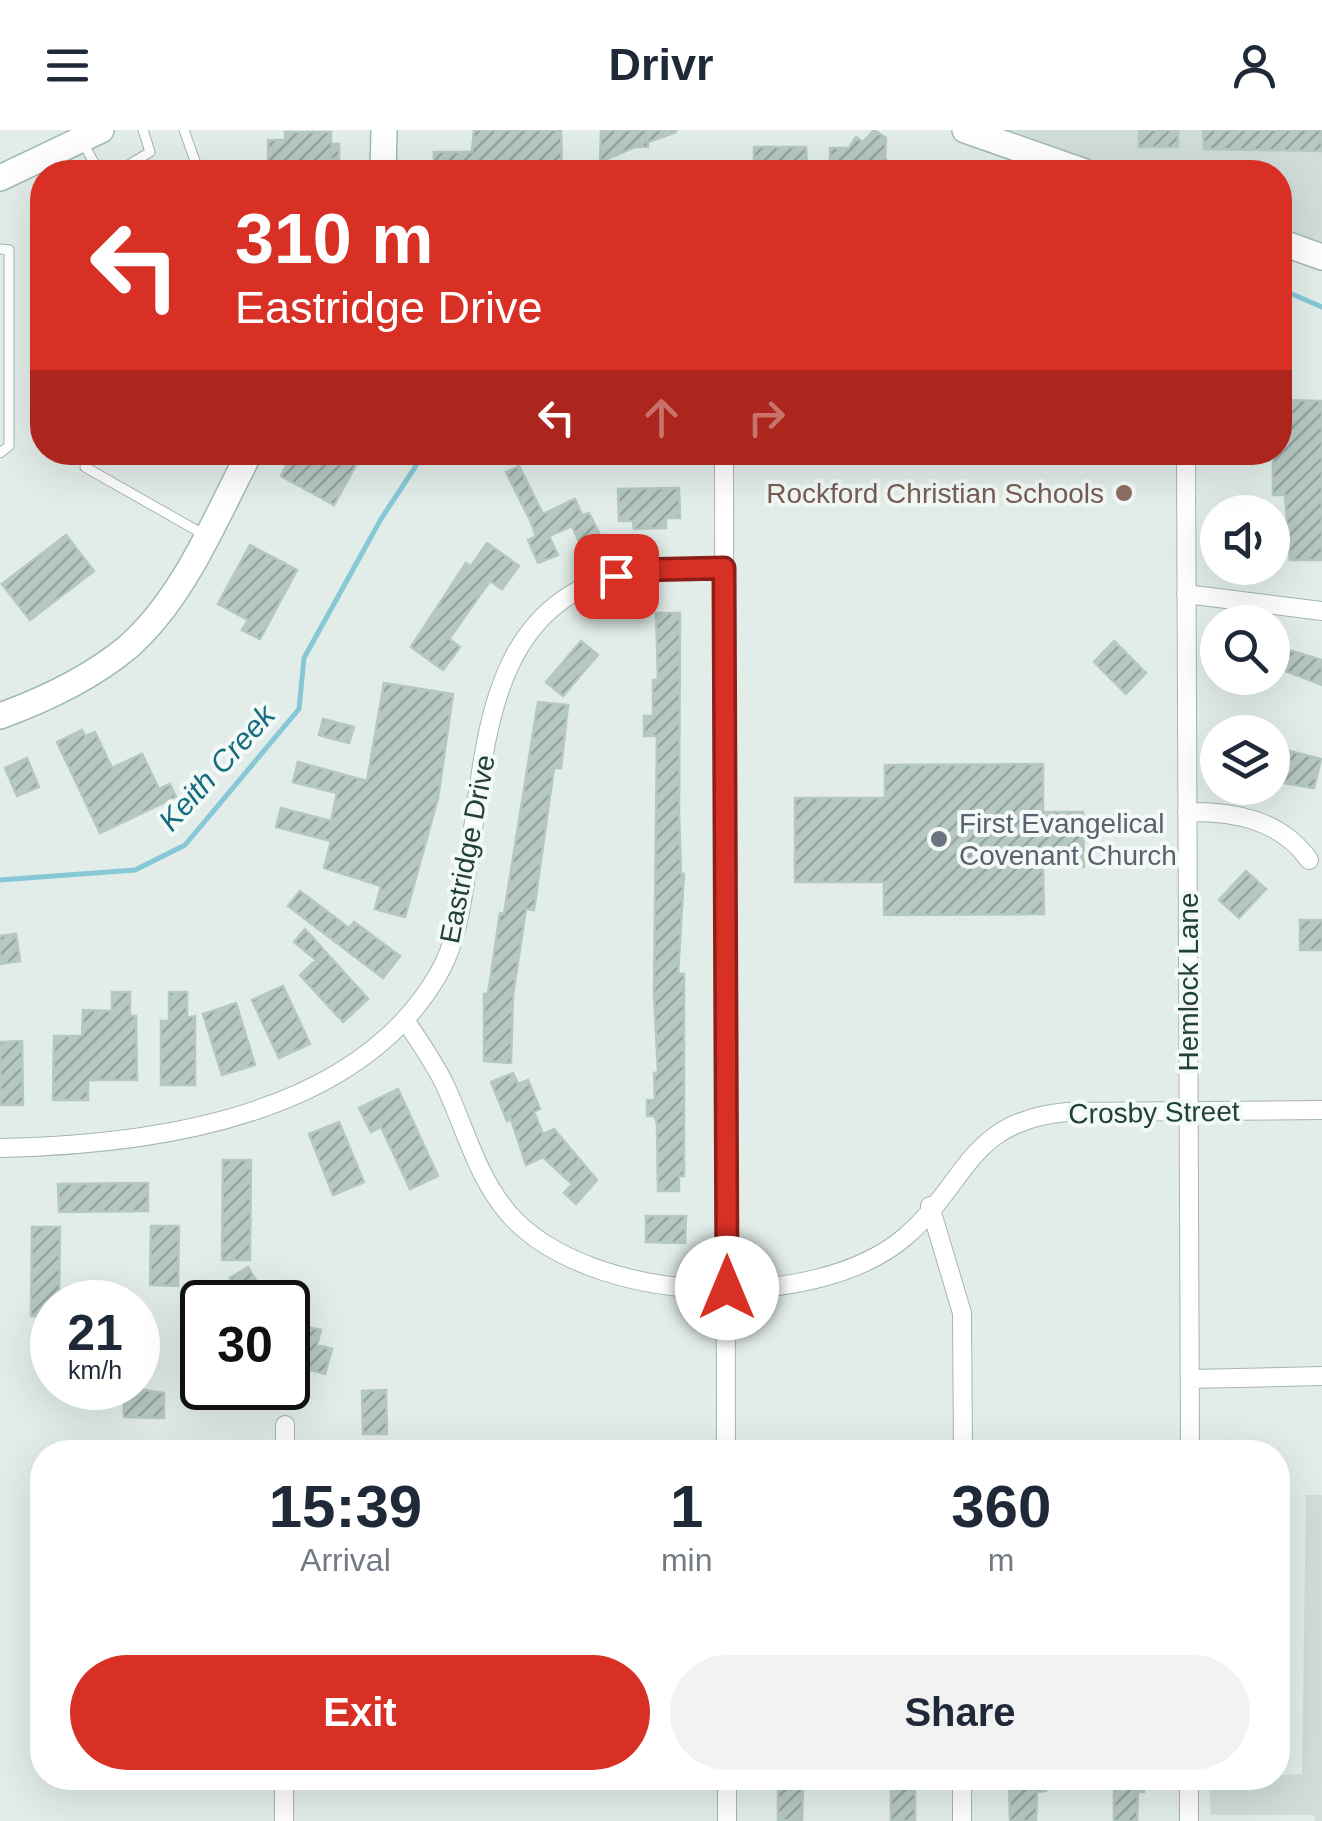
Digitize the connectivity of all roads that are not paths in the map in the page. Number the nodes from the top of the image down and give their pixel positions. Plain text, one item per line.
1 (143, 130) edge
2 (184, 130) edge
3 (384, 130) edge
4 (966, 130) edge
5 (86, 133) edge
6 (56, 160) edge
7 (94, 160) edge
8 (137, 160) edge
9 (195, 160) edge
10 (383, 160) edge
11 (1050, 160) edge
12 (30, 170) edge
13 (0, 178) edge
14 (1292, 247) edge
15 (0, 249) edge
16 (1322, 258) edge
17 (0, 453) edge
18 (243, 465) edge
19 (724, 465) edge
20 (1186, 465) edge
21 (85, 467) dead end
22 (205, 536) junction
23 (724, 568) junction
24 (1186, 594) junction
25 (1322, 611) edge
26 (0, 716) edge
27 (1188, 812) junction
28 (1308, 860) dead end
29 (405, 1020) junction
30 (1322, 1110) edge
31 (1187, 1113) junction
32 (0, 1148) edge
33 (930, 1206) junction
34 (727, 1288) junction
35 (1322, 1376) edge
36 (1190, 1378) junction
37 (285, 1425) dead end
38 (285, 1440) edge
39 (726, 1440) edge
40 (963, 1440) edge
41 (1190, 1440) edge
42 (284, 1790) edge
43 (727, 1790) edge
44 (962, 1790) edge
45 (1189, 1790) edge
46 (284, 1821) edge
47 (727, 1821) edge
48 (962, 1821) edge
49 (1189, 1821) edge

1 - 8 lane
2 - 9 lane
3 - 10 street
4 - 11 street
5 - 6 street
5 - 7 lane
12 - 13 street
14 - 16 street
15 - 17 lane
18 - 22 street
19 - 23 street
20 - 24 street, Hemlock Lane
21 - 22 lane
22 - 26 street
23 - 29 street, Eastridge Drive
23 - 34 street
24 - 25 street
24 - 27 street, Hemlock Lane
27 - 28 street
27 - 31 street, Hemlock Lane
29 - 32 street, Eastridge Drive
29 - 34 street, Crosby Street
30 - 31 street, Crosby Street
31 - 33 street, Crosby Street
31 - 36 street, Hemlock Lane
33 - 34 street, Crosby Street
33 - 40 street
34 - 39 street
35 - 36 street
36 - 41 street, Hemlock Lane
37 - 38 street
42 - 46 street
43 - 47 street
44 - 48 street
45 - 49 street

